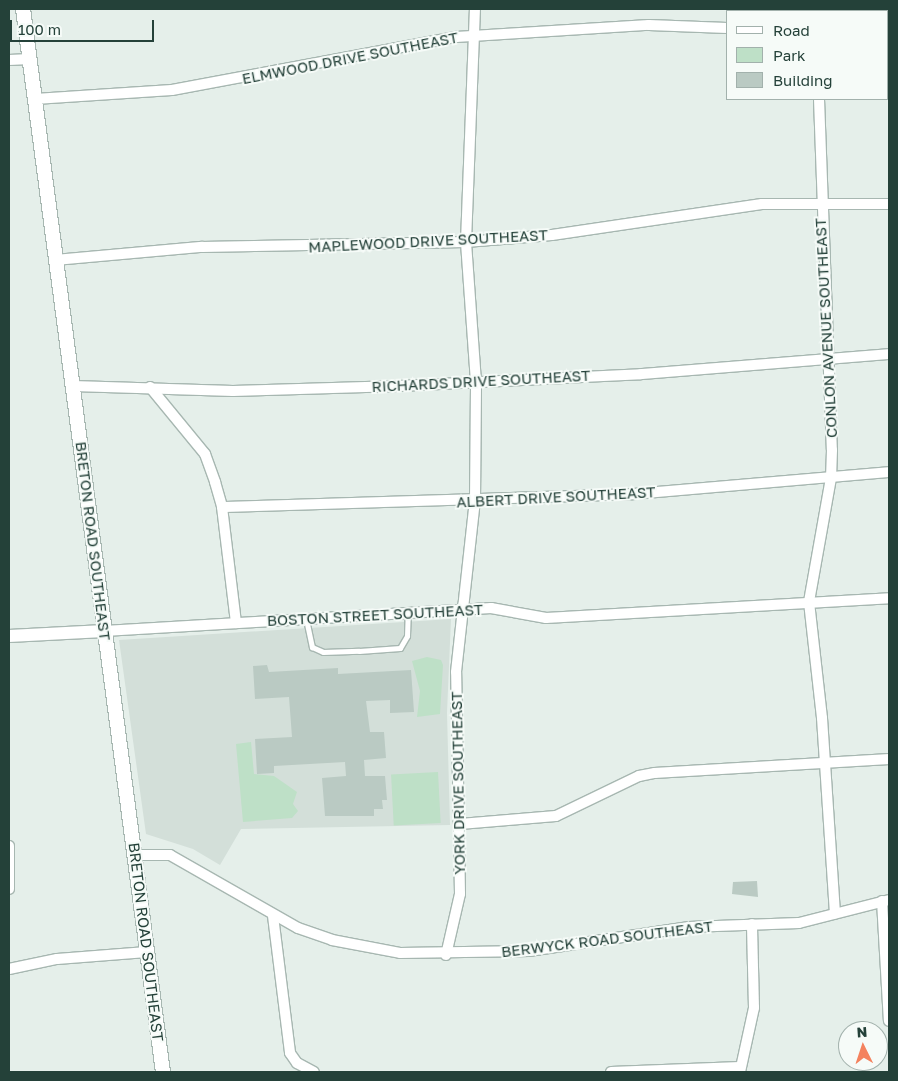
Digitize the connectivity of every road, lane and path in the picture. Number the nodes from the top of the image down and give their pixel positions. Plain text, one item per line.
1 (23, 9) edge
2 (475, 9) edge
3 (726, 28) edge
4 (474, 36) junction
5 (30, 59) junction
6 (9, 60) edge
7 (35, 99) junction
8 (819, 100) edge
9 (820, 203) junction
10 (889, 204) edge
11 (466, 242) junction
12 (55, 260) junction
13 (889, 354) edge
14 (831, 359) junction
15 (476, 382) junction
16 (73, 386) junction
17 (150, 387) junction
18 (889, 472) edge
19 (831, 478) junction
20 (475, 501) junction
21 (222, 507) junction
22 (889, 598) edge
23 (809, 602) junction
24 (462, 610) junction
25 (408, 613) junction
26 (306, 619) junction
27 (236, 623) junction
28 (104, 630) junction
29 (9, 636) edge
30 (889, 759) edge
31 (824, 763) junction
32 (460, 824) junction
33 (9, 846) edge
34 (136, 855) junction
35 (9, 889) edge
36 (886, 901) edge
37 (835, 914) junction
38 (273, 916) junction
39 (752, 924) junction
40 (147, 952) junction
41 (446, 955) junction
42 (9, 969) edge
43 (889, 1021) edge
44 (740, 1070) edge
45 (164, 1072) edge
46 (314, 1072) edge
47 (611, 1072) edge

1 - 5 main road, BRETON ROAD SOUTHEAST
2 - 4 street, YORK DRIVE SOUTHEAST
3 - 4 street, ELMWOOD DRIVE SOUTHEAST
4 - 7 street, ELMWOOD DRIVE SOUTHEAST
4 - 11 street, YORK DRIVE SOUTHEAST
5 - 6 street
5 - 7 main road, BRETON ROAD SOUTHEAST
7 - 12 main road, BRETON ROAD SOUTHEAST
8 - 9 street, CONLON AVENUE SOUTHEAST
9 - 10 street, MAPLEWOOD DRIVE SOUTHEAST
9 - 11 street, MAPLEWOOD DRIVE SOUTHEAST
9 - 14 street, CONLON AVENUE SOUTHEAST
11 - 12 street, MAPLEWOOD DRIVE SOUTHEAST
11 - 15 street, YORK DRIVE SOUTHEAST
12 - 16 main road, BRETON ROAD SOUTHEAST
13 - 14 street, RICHARDS DRIVE SOUTHEAST
14 - 15 street, RICHARDS DRIVE SOUTHEAST
14 - 19 street, CONLON AVENUE SOUTHEAST
15 - 17 street, RICHARDS DRIVE SOUTHEAST
15 - 20 street, YORK DRIVE SOUTHEAST
16 - 17 street, RICHARDS DRIVE SOUTHEAST
16 - 28 main road, BRETON ROAD SOUTHEAST
17 - 21 street
18 - 19 street, ALBERT DRIVE SOUTHEAST
19 - 20 street, ALBERT DRIVE SOUTHEAST
19 - 23 street, CONLON AVENUE SOUTHEAST
20 - 21 street, ALBERT DRIVE SOUTHEAST
20 - 24 street, YORK DRIVE SOUTHEAST
21 - 27 street
22 - 23 street, BOSTON STREET SOUTHEAST
23 - 24 street, BOSTON STREET SOUTHEAST
23 - 31 street, CONLON AVENUE SOUTHEAST
24 - 25 street, BOSTON STREET SOUTHEAST
24 - 32 street, YORK DRIVE SOUTHEAST
25 - 26 street, BOSTON STREET SOUTHEAST
25 - 26 lane
26 - 27 street, BOSTON STREET SOUTHEAST
27 - 28 street, BOSTON STREET SOUTHEAST
28 - 29 street, BOSTON STREET SOUTHEAST
28 - 34 main road, BRETON ROAD SOUTHEAST
30 - 31 street
31 - 32 street
31 - 37 street, CONLON AVENUE SOUTHEAST
32 - 41 street, YORK DRIVE SOUTHEAST
33 - 35 street
34 - 38 street, BERWYCK ROAD SOUTHEAST
34 - 40 main road, BRETON ROAD SOUTHEAST
36 - 37 street, BERWYCK ROAD SOUTHEAST
36 - 43 street
37 - 39 street, BERWYCK ROAD SOUTHEAST
38 - 41 street, BERWYCK ROAD SOUTHEAST
38 - 46 street
39 - 41 street, BERWYCK ROAD SOUTHEAST
39 - 44 street
40 - 42 street
40 - 45 main road, BRETON ROAD SOUTHEAST
44 - 47 street

